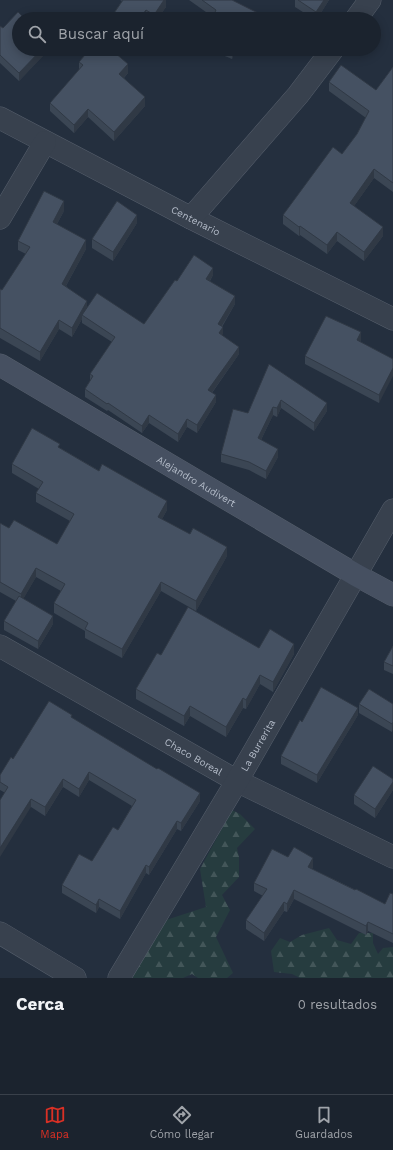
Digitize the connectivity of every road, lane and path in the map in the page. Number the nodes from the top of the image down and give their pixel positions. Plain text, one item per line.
1 (370, 0) edge
2 (361, 12) edge
3 (328, 56) edge
4 (0, 118) edge
5 (45, 142) junction
6 (0, 218) edge
7 (191, 218) junction
8 (393, 319) edge
9 (0, 365) edge
10 (393, 510) edge
11 (356, 575) junction
12 (393, 595) edge
13 (0, 646) edge
14 (237, 781) junction
15 (393, 857) edge
16 (0, 933) edge
17 (75, 978) edge
18 (120, 978) edge

1 - 2 street
3 - 7 street
4 - 5 street, Centenario
5 - 6 street
5 - 7 street, Centenario
7 - 8 street, Centenario
9 - 11 street, Alejandro Audivert
10 - 11 street, La Burrerita
11 - 12 street, Alejandro Audivert
11 - 14 street, La Burrerita
13 - 14 street, Chaco Boreal
14 - 15 street, Chaco Boreal
14 - 18 street, La Burrerita
16 - 17 street

